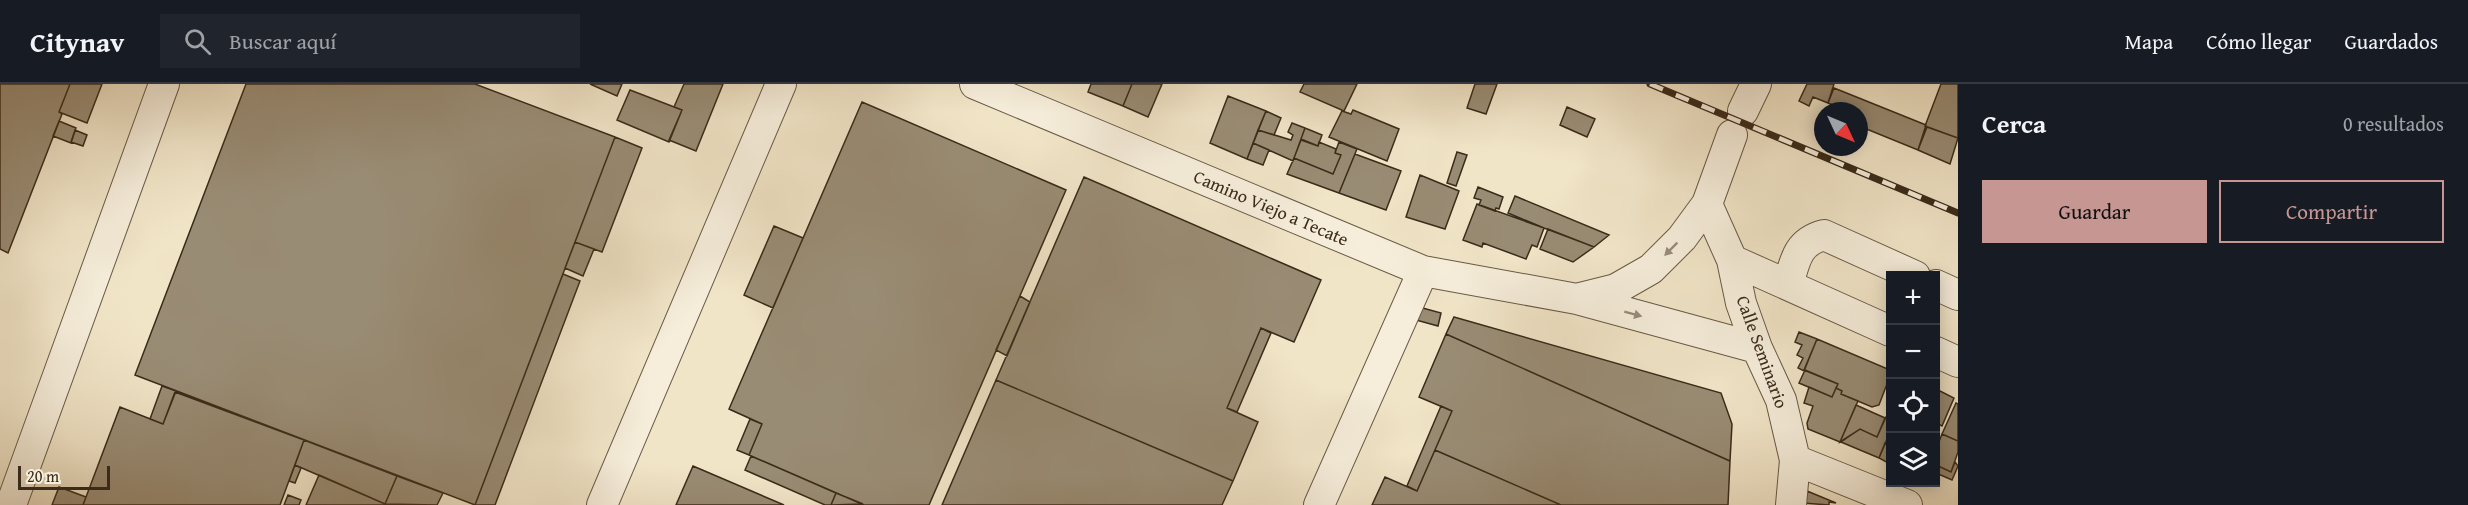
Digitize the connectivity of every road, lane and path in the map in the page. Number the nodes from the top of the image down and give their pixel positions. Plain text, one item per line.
1 (164, 84) edge
2 (781, 84) edge
3 (975, 84) edge
4 (1756, 84) edge
5 (1707, 204) junction
6 (1732, 260) junction
7 (1423, 271) junction
8 (1904, 271) edge
9 (1788, 285) junction
10 (1940, 287) edge
11 (1958, 295) edge
12 (1577, 299) junction
13 (1886, 329) edge
14 (1757, 348) junction
15 (1940, 354) edge
16 (1958, 362) edge
17 (1796, 459) junction
18 (11, 505) edge
19 (602, 505) edge
20 (1319, 505) edge
21 (1791, 505) edge
22 (1907, 505) edge

1 - 18 street
2 - 19 street
3 - 7 street, Camino Viejo a Tecate
4 - 5 street, Camino Viejo a Tecate
5 - 6 street, Calle Seminario
5 -> 12 street, Camino Viejo a Tecate
6 - 9 street
6 - 14 street, Calle Seminario
7 - 12 street, Camino Viejo a Tecate
7 - 20 street
8 - 9 street
9 - 13 street
10 - 11 street
12 -> 14 street, Camino Viejo a Tecate
14 - 17 street, Calle Seminario
15 - 16 street
17 - 21 street, Calle Seminario
17 - 22 street

